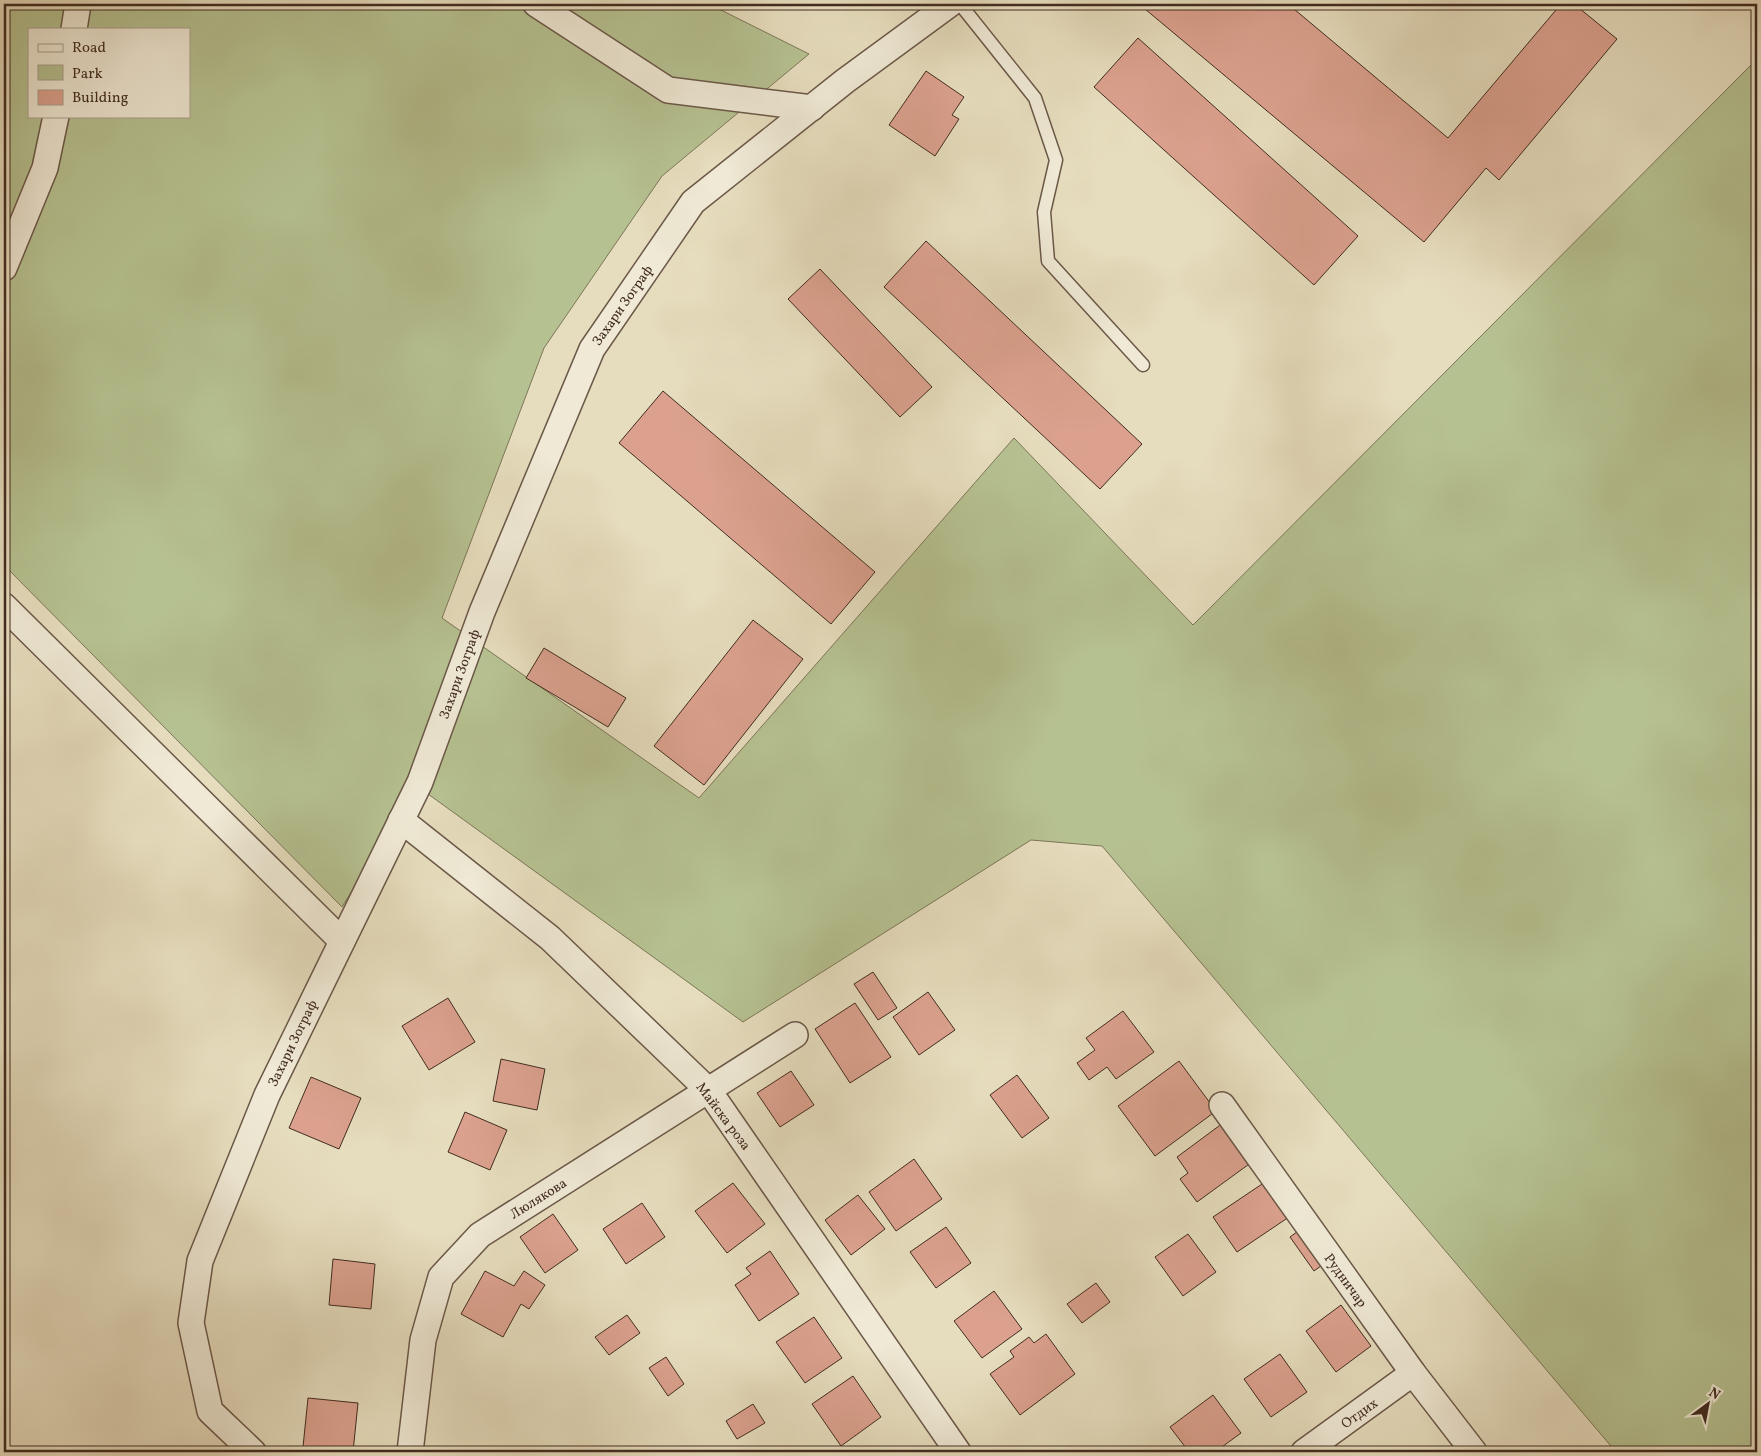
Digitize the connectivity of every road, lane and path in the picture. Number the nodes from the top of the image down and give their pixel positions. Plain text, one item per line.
1 (78, 4) edge
2 (536, 4) edge
3 (950, 4) edge
4 (960, 4) edge
5 (74, 28) edge
6 (812, 108) junction
7 (56, 118) edge
8 (4, 268) edge
9 (1143, 365) dead end
10 (4, 606) edge
11 (401, 820) junction
12 (342, 941) junction
13 (795, 1035) dead end
14 (708, 1091) junction
15 (1222, 1105) dead end
16 (1413, 1373) junction
17 (253, 1452) edge
18 (410, 1452) edge
19 (958, 1452) edge
20 (1304, 1452) edge
21 (1474, 1452) edge

1 - 5 street
2 - 6 street
3 - 6 street, Захари Зограф
4 - 9 lane
6 - 11 street, Захари Зограф
7 - 8 street
10 - 12 street
11 - 12 street, Захари Зограф
11 - 14 street, Майска роза
12 - 17 street, Захари Зограф
13 - 14 street, Люлякова
14 - 18 street, Люлякова
14 - 19 street, Майска роза
15 - 16 street, Рудничар
16 - 20 street, Отдих
16 - 21 street, Рудничар

